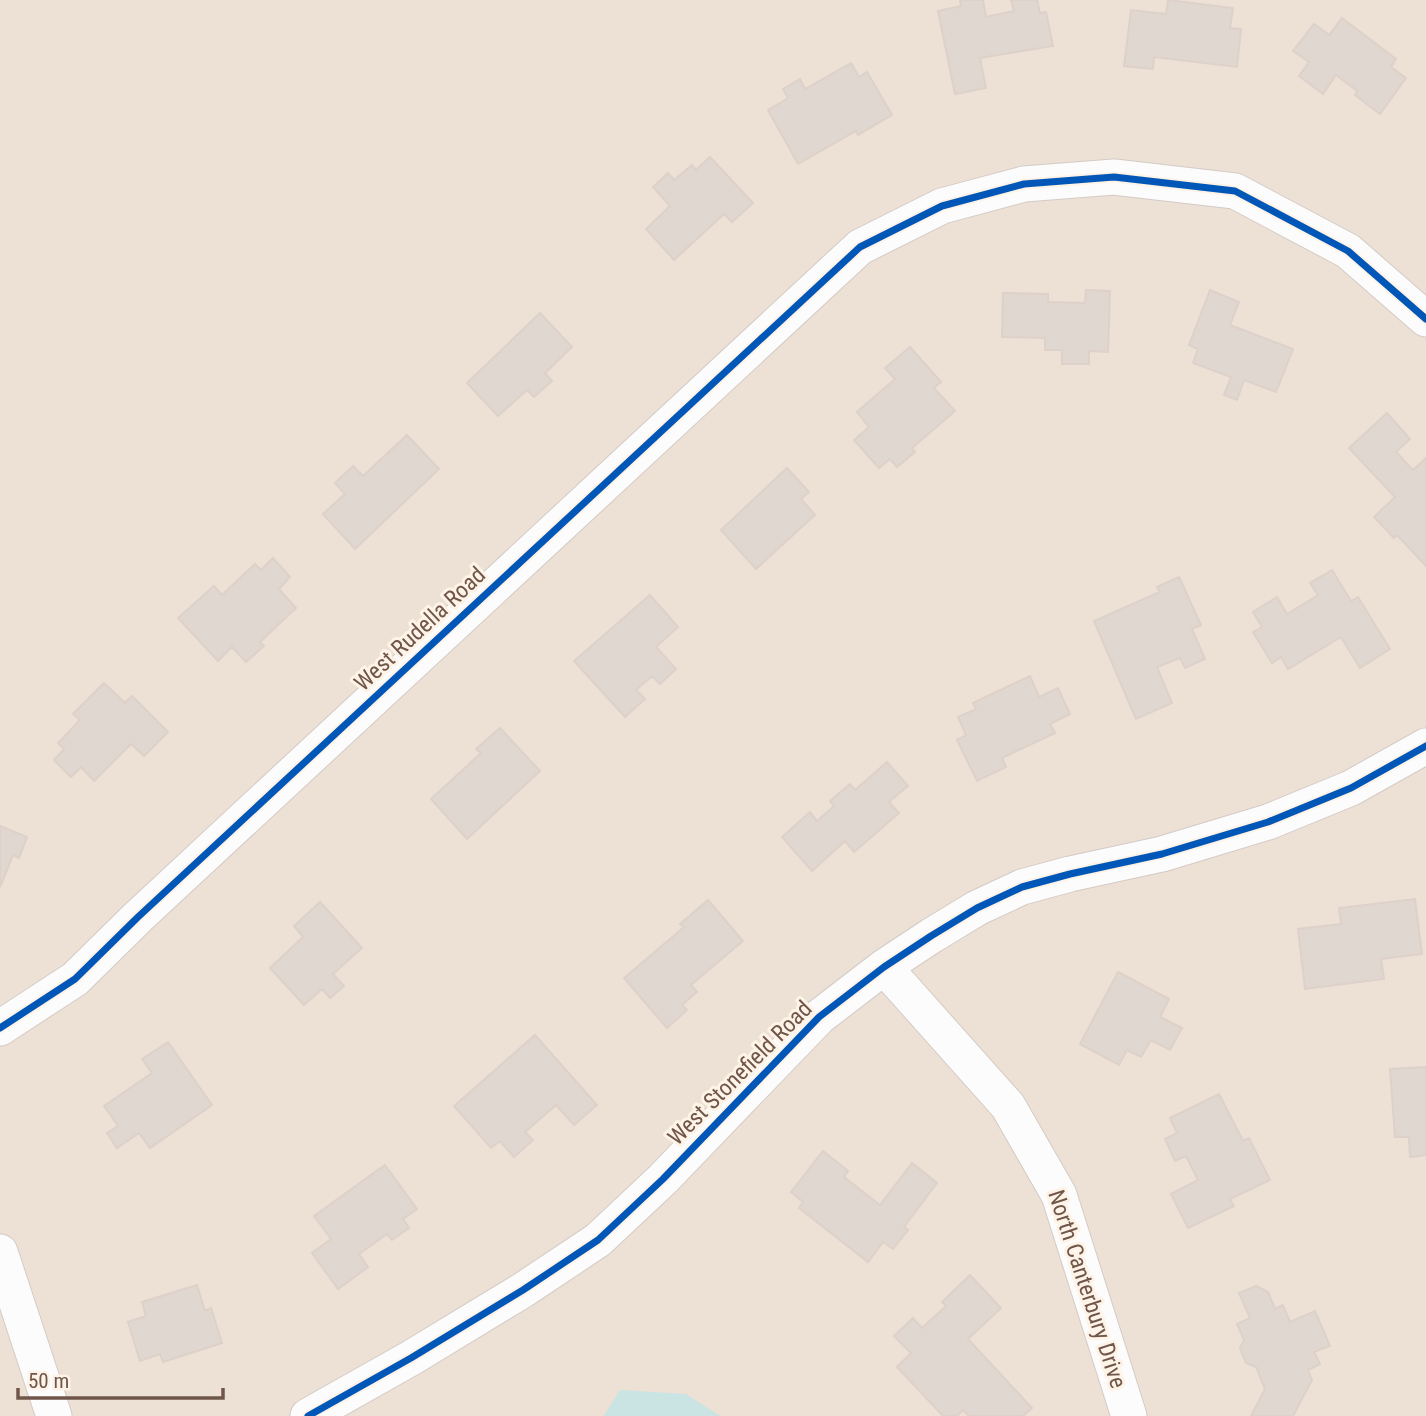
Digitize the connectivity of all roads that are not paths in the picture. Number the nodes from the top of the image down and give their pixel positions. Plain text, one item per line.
1 (1426, 319) edge
2 (1426, 746) edge
3 (884, 967) junction
4 (0, 1028) edge
5 (0, 1252) edge
6 (54, 1416) edge
7 (308, 1416) edge
8 (1129, 1416) edge

1 - 4 street, West Rudella Road
2 - 3 street, West Stonefield Road
3 - 7 street, West Stonefield Road
3 - 8 street, North Canterbury Drive
5 - 6 street

